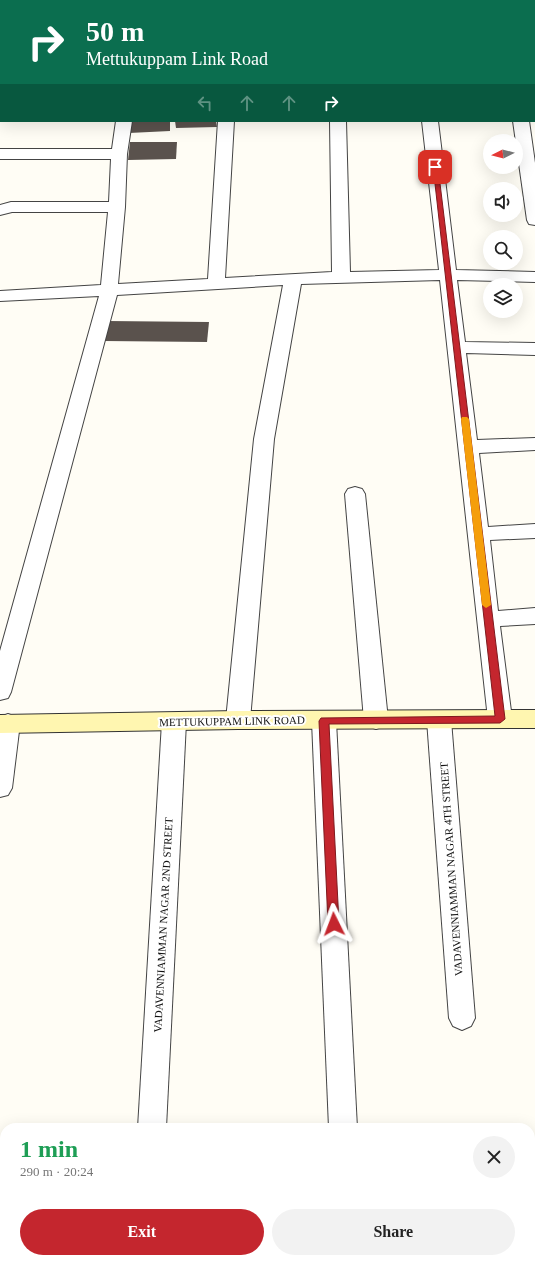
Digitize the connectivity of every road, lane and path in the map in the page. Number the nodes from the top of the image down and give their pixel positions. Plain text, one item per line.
1 (124, 122) edge
2 (226, 122) edge
3 (338, 122) edge
4 (430, 122) edge
5 (521, 122) edge
6 (0, 154) edge
7 (119, 154) junction
8 (117, 207) junction
9 (0, 210) edge
10 (535, 220) edge
11 (448, 275) junction
12 (341, 277) junction
13 (535, 277) edge
14 (293, 280) junction
15 (216, 284) junction
16 (109, 291) junction
17 (0, 296) edge
18 (456, 347) junction
19 (535, 349) edge
20 (535, 444) edge
21 (468, 447) junction
22 (356, 494) dead end
23 (535, 531) edge
24 (478, 534) junction
25 (535, 616) edge
26 (488, 619) junction
27 (0, 692) edge
28 (500, 719) junction
29 (238, 720) junction
30 (376, 720) junction
31 (439, 720) junction
32 (535, 720) edge
33 (324, 721) junction
34 (174, 722) junction
35 (4, 723) edge
36 (0, 788) edge
37 (462, 1018) dead end
38 (152, 1123) edge
39 (343, 1123) edge

1 - 7 street
2 - 15 street
3 - 12 street
4 - 11 street
5 - 10 street
6 - 7 street
7 - 8 street
8 - 9 street
8 - 16 street
11 - 12 street
11 - 13 street
11 - 18 street
12 - 14 street
14 - 15 street
14 - 29 street
15 - 16 street
16 - 17 street
16 - 27 street
18 - 19 street
18 - 21 street
20 - 21 street
21 - 24 street
22 - 30 street
23 - 24 street
24 - 26 street
25 - 26 street
26 - 28 street
28 - 31 street, METTUKUPPAM LINK ROAD
28 - 32 street, METTUKUPPAM LINK ROAD
29 - 33 street, METTUKUPPAM LINK ROAD
29 - 34 street, METTUKUPPAM LINK ROAD
30 - 31 street, METTUKUPPAM LINK ROAD
30 - 33 street, METTUKUPPAM LINK ROAD
31 - 37 street, VADAVENNIAMMAN NAGAR 4TH STREET
33 - 39 street
34 - 35 street, METTUKUPPAM LINK ROAD
34 - 38 street, VADAVENNIAMMAN NAGAR 2ND STREET
35 - 36 street

